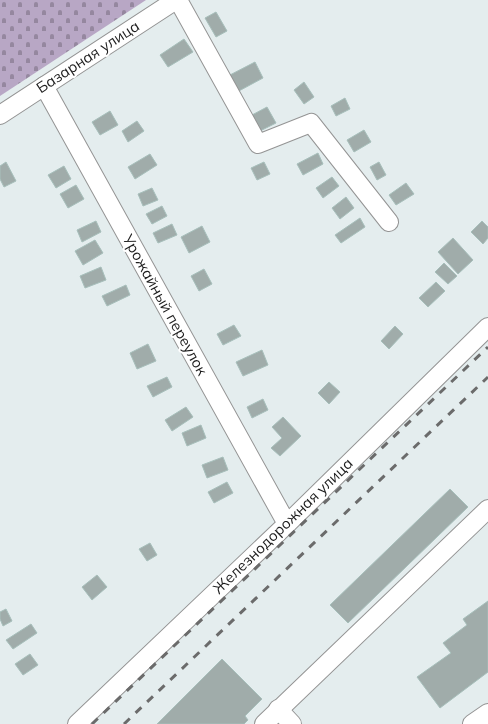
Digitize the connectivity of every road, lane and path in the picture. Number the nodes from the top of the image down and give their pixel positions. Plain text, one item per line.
1 (177, 0) edge
2 (44, 86) junction
3 (0, 115) edge
4 (389, 222) dead end
5 (488, 327) edge
6 (488, 509) edge
7 (286, 524) junction
8 (278, 709) junction
9 (488, 713) edge
10 (77, 724) edge
11 (264, 724) edge
12 (292, 724) edge
13 (472, 724) edge

1 - 2 street, Базарная улица
1 - 4 street
2 - 3 street, Базарная улица
2 - 7 street, Урожайный переулок
5 - 7 street, Железнодорожная улица
6 - 8 street
7 - 10 street, Железнодорожная улица
8 - 11 street
8 - 12 street
9 - 13 street

